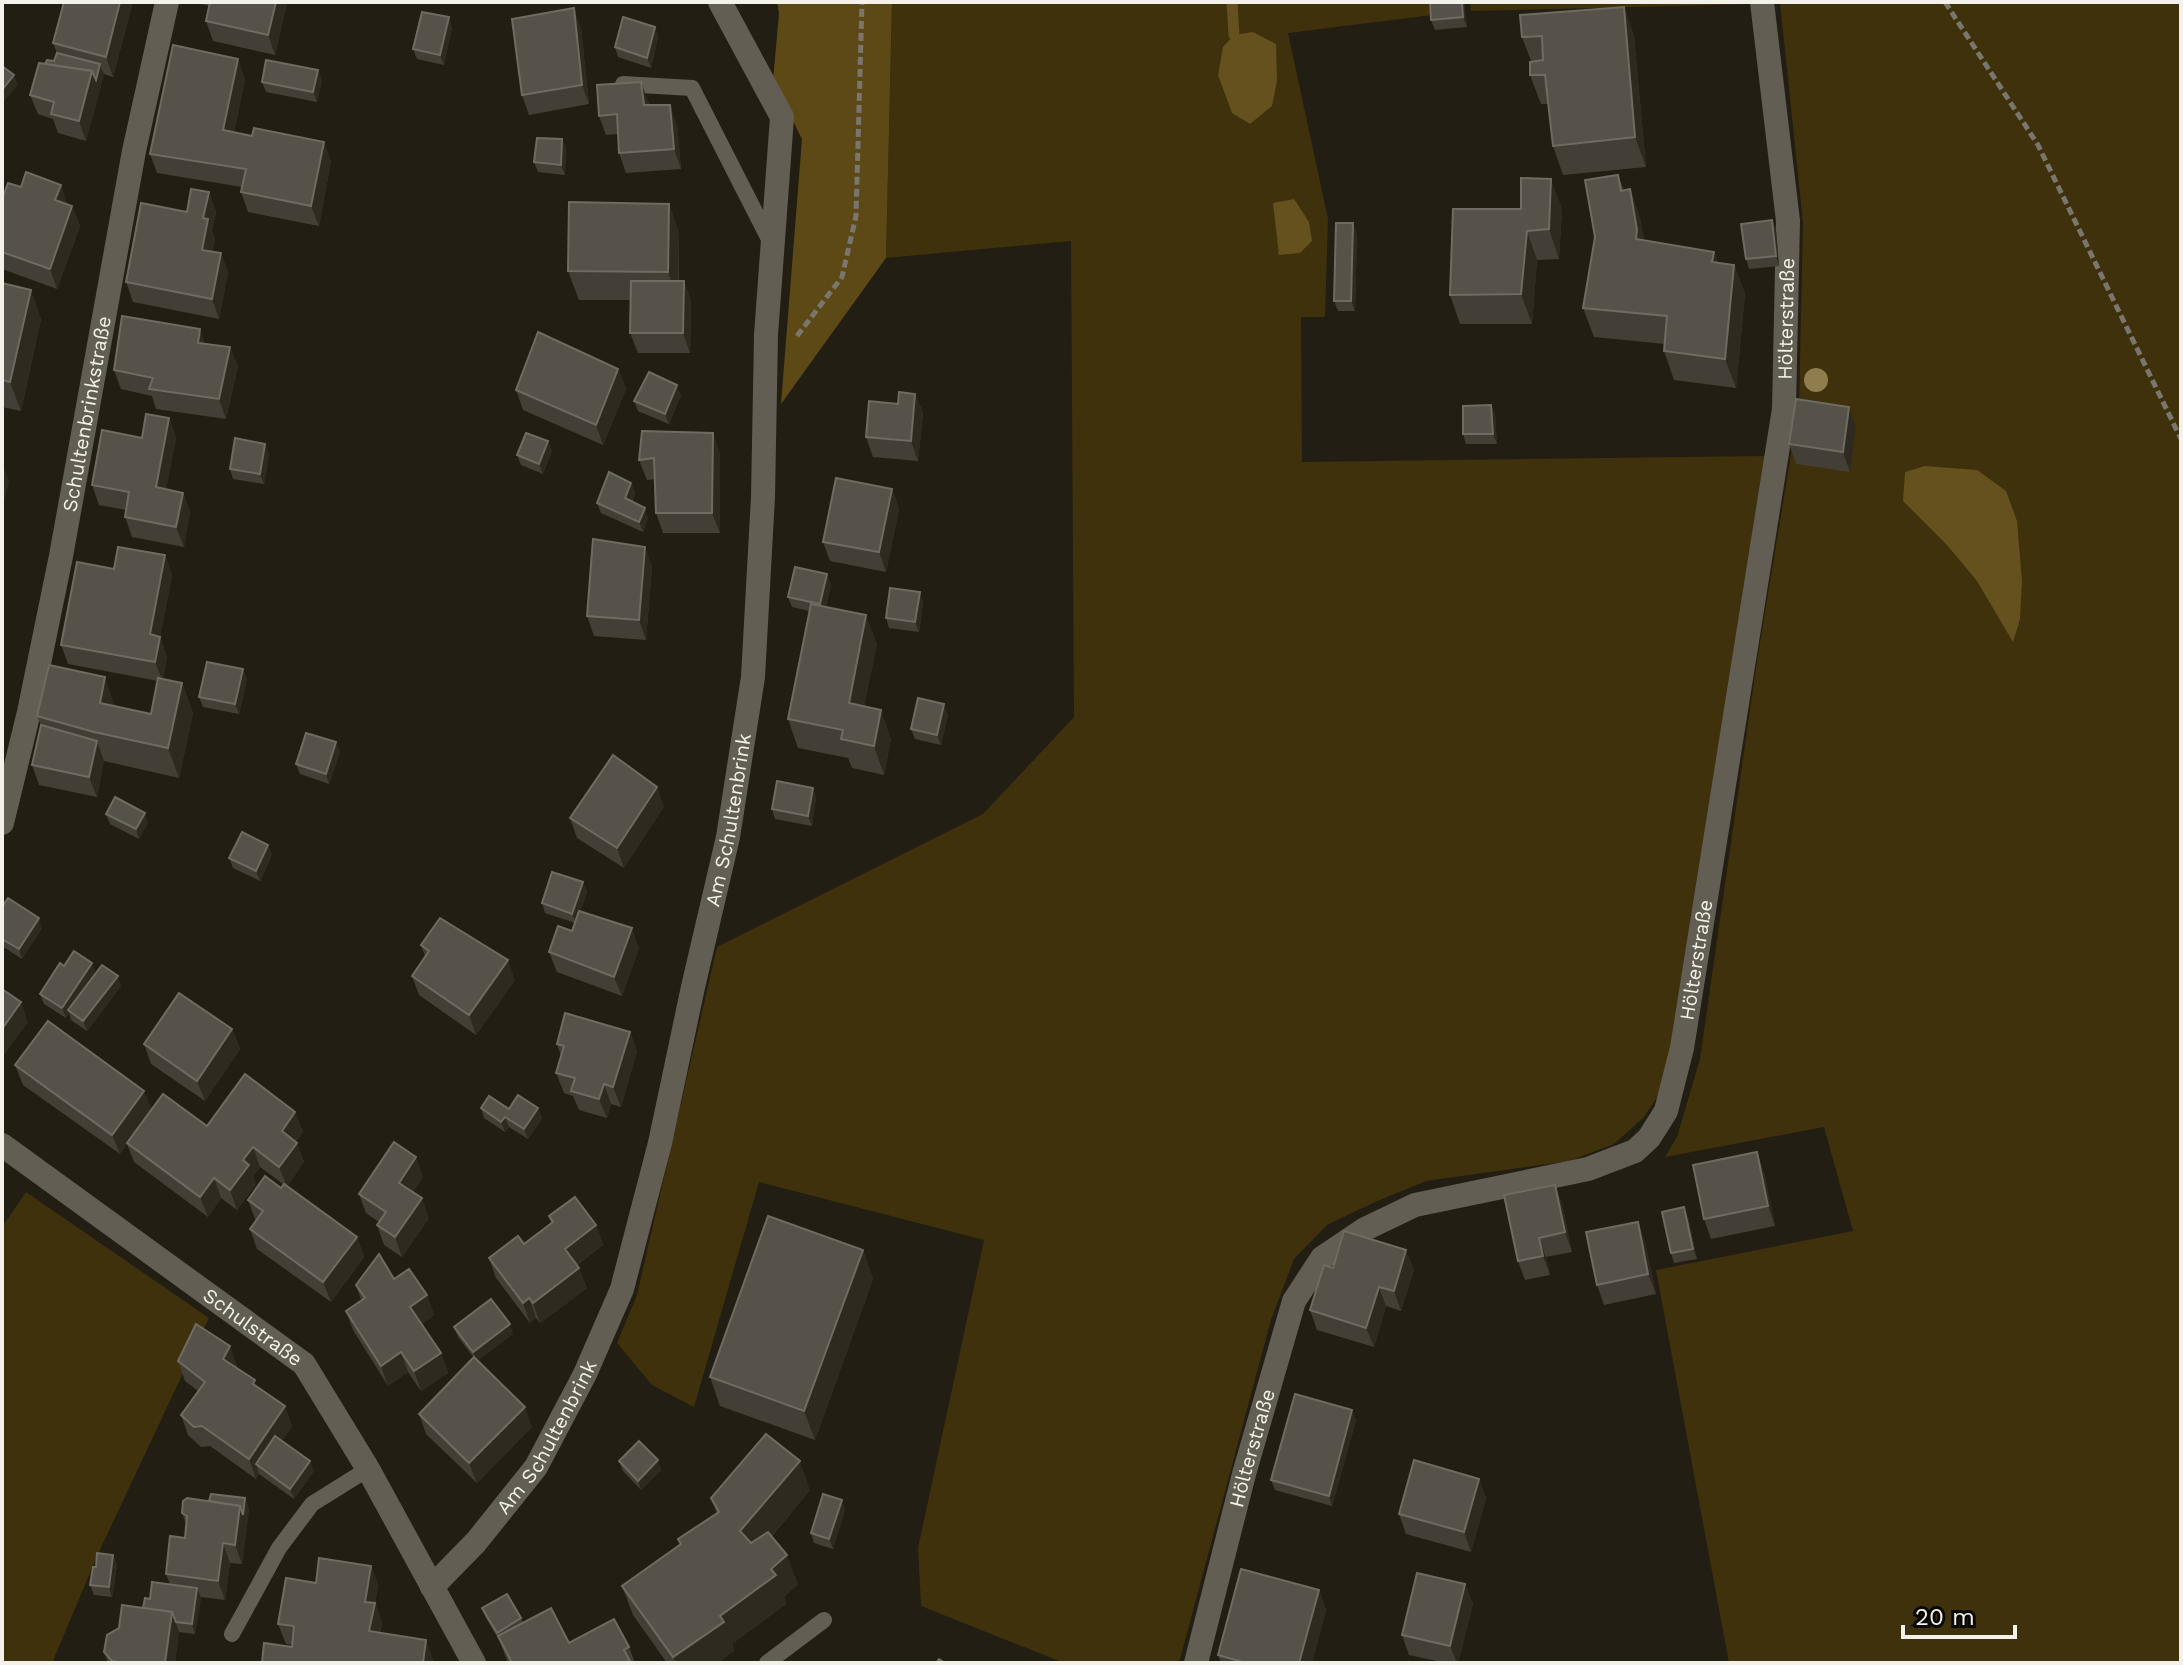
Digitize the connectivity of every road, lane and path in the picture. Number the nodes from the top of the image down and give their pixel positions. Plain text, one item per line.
1 (167, 2) edge
2 (720, 2) edge
3 (862, 2) edge
4 (1762, 2) edge
5 (1945, 2) edge
6 (616, 84) edge
7 (773, 246) junction
8 (766, 366) junction
9 (2181, 439) edge
10 (2, 823) edge
11 (2, 1145) edge
12 (368, 1469) junction
13 (432, 1587) junction
14 (824, 1620) dead end
15 (232, 1634) dead end
16 (474, 1663) edge
17 (767, 1663) edge
18 (1196, 1663) edge

1 - 10 street, Schultenbrinkstraße
2 - 7 street, Am Schultenbrink
3 - 8 path
4 - 18 street, Hölterstraße
5 - 9 path
6 - 7 lane
7 - 8 street, Am Schultenbrink
8 - 13 street, Am Schultenbrink
11 - 12 street, Schulstraße
12 - 13 street, Schulstraße
12 - 15 lane
13 - 16 street, Schulstraße
14 - 17 lane

